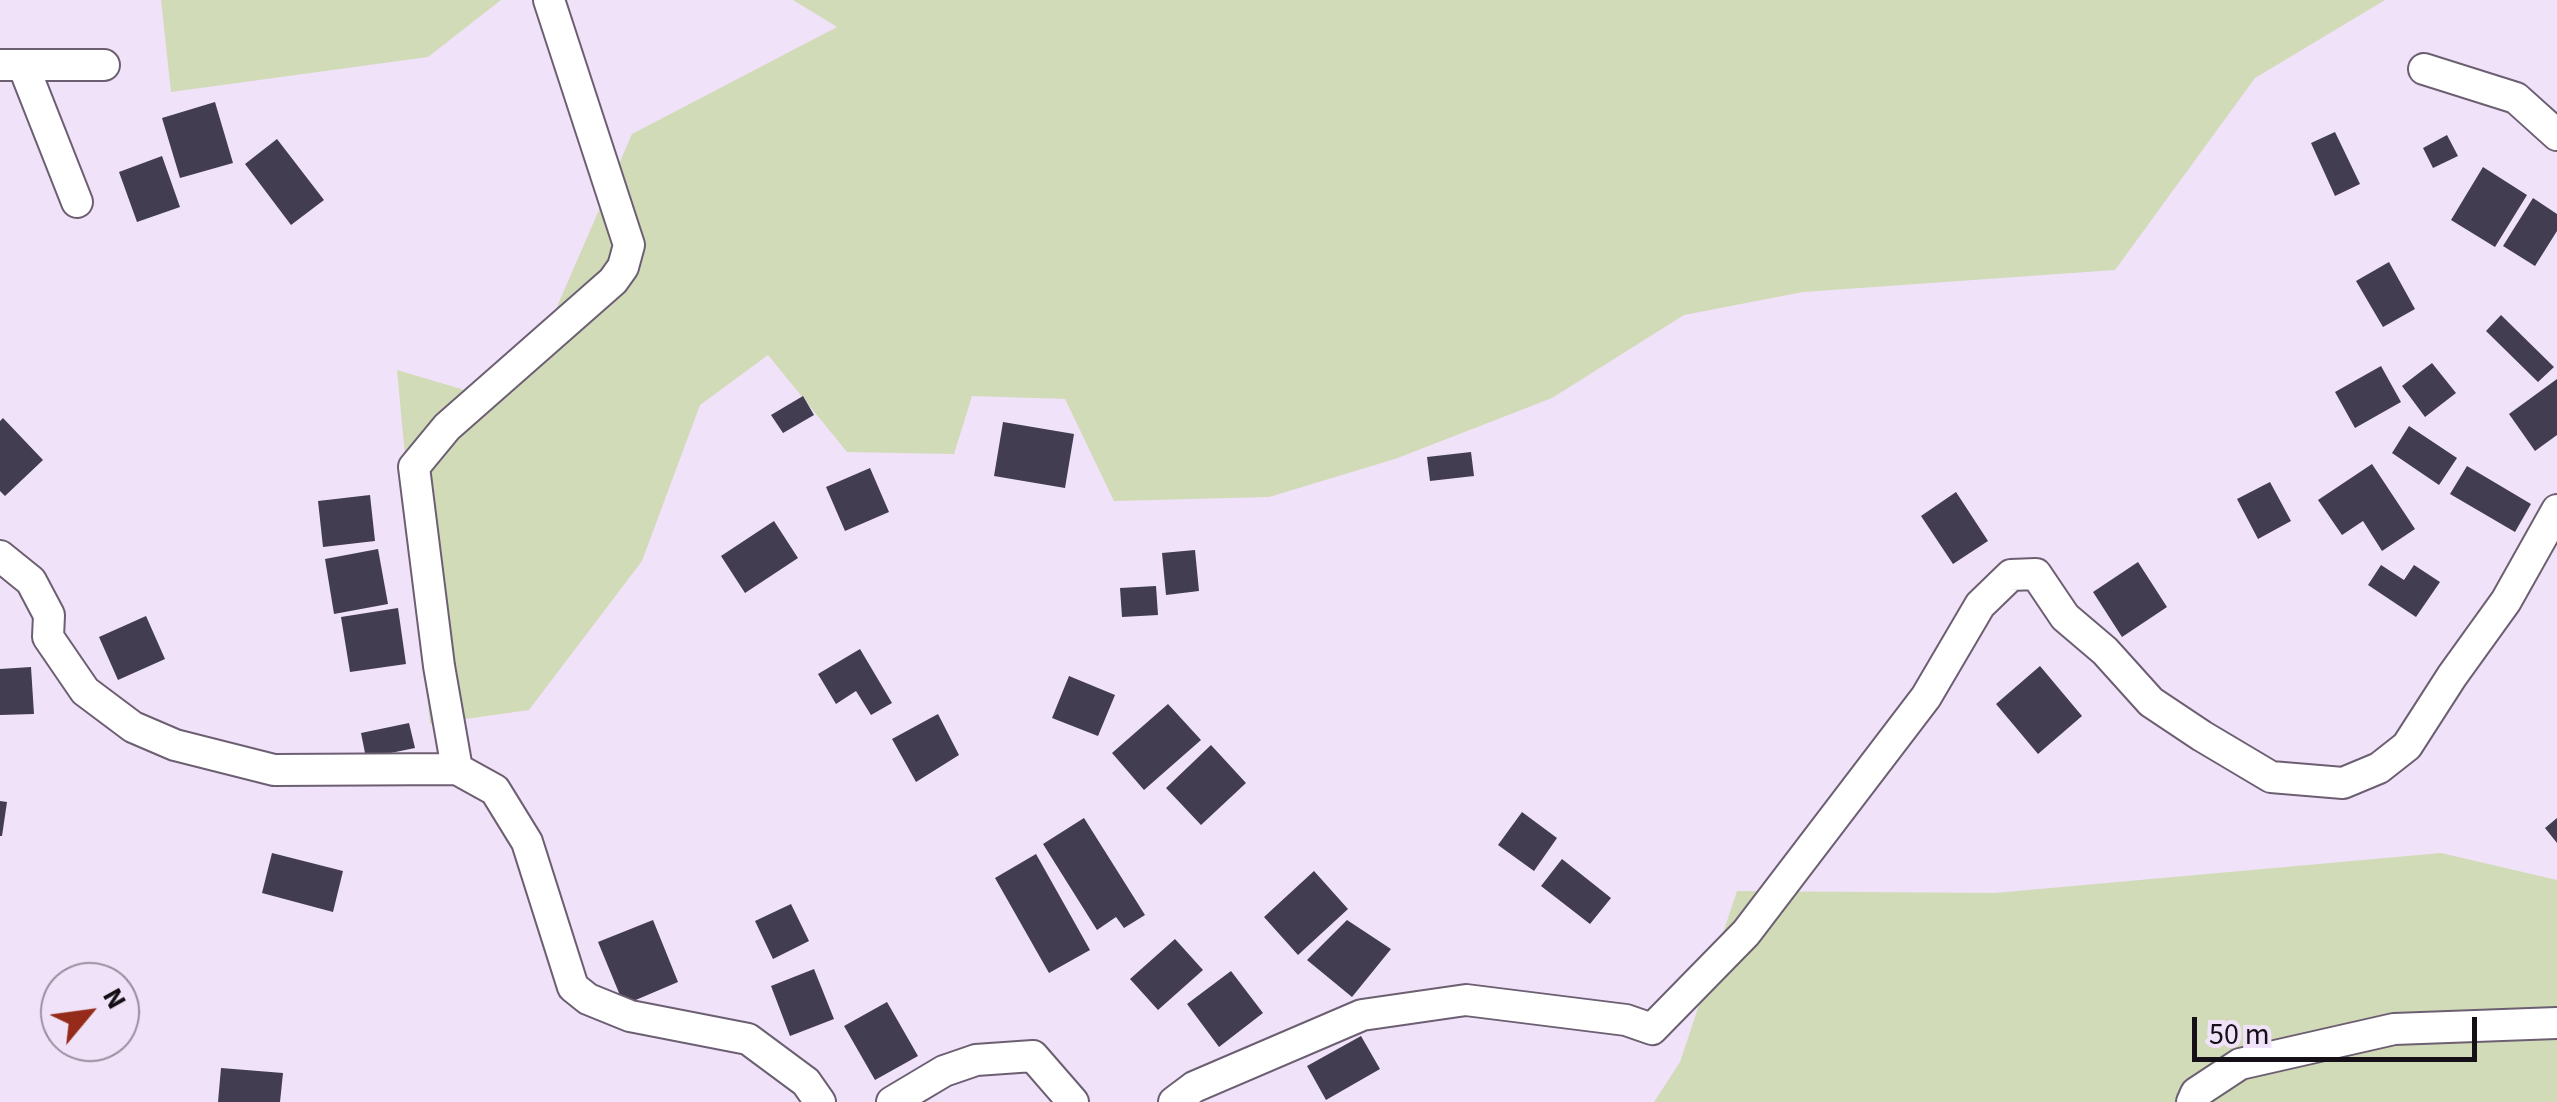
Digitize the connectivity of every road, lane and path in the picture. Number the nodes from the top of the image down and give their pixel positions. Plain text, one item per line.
1 (549, 0) edge
2 (12, 65) edge
3 (104, 65) dead end
4 (2424, 69) dead end
5 (2557, 135) edge
6 (78, 202) dead end
7 (2557, 510) edge
8 (0, 556) edge
9 (458, 769) junction
10 (2557, 1023) edge
11 (820, 1102) edge
12 (892, 1102) edge
13 (1073, 1102) edge
14 (1174, 1102) edge
15 (2192, 1102) edge

1 - 9 street
2 - 3 street
2 - 6 street
4 - 5 street
7 - 14 street
8 - 9 street
9 - 11 street
10 - 15 street
12 - 13 street

